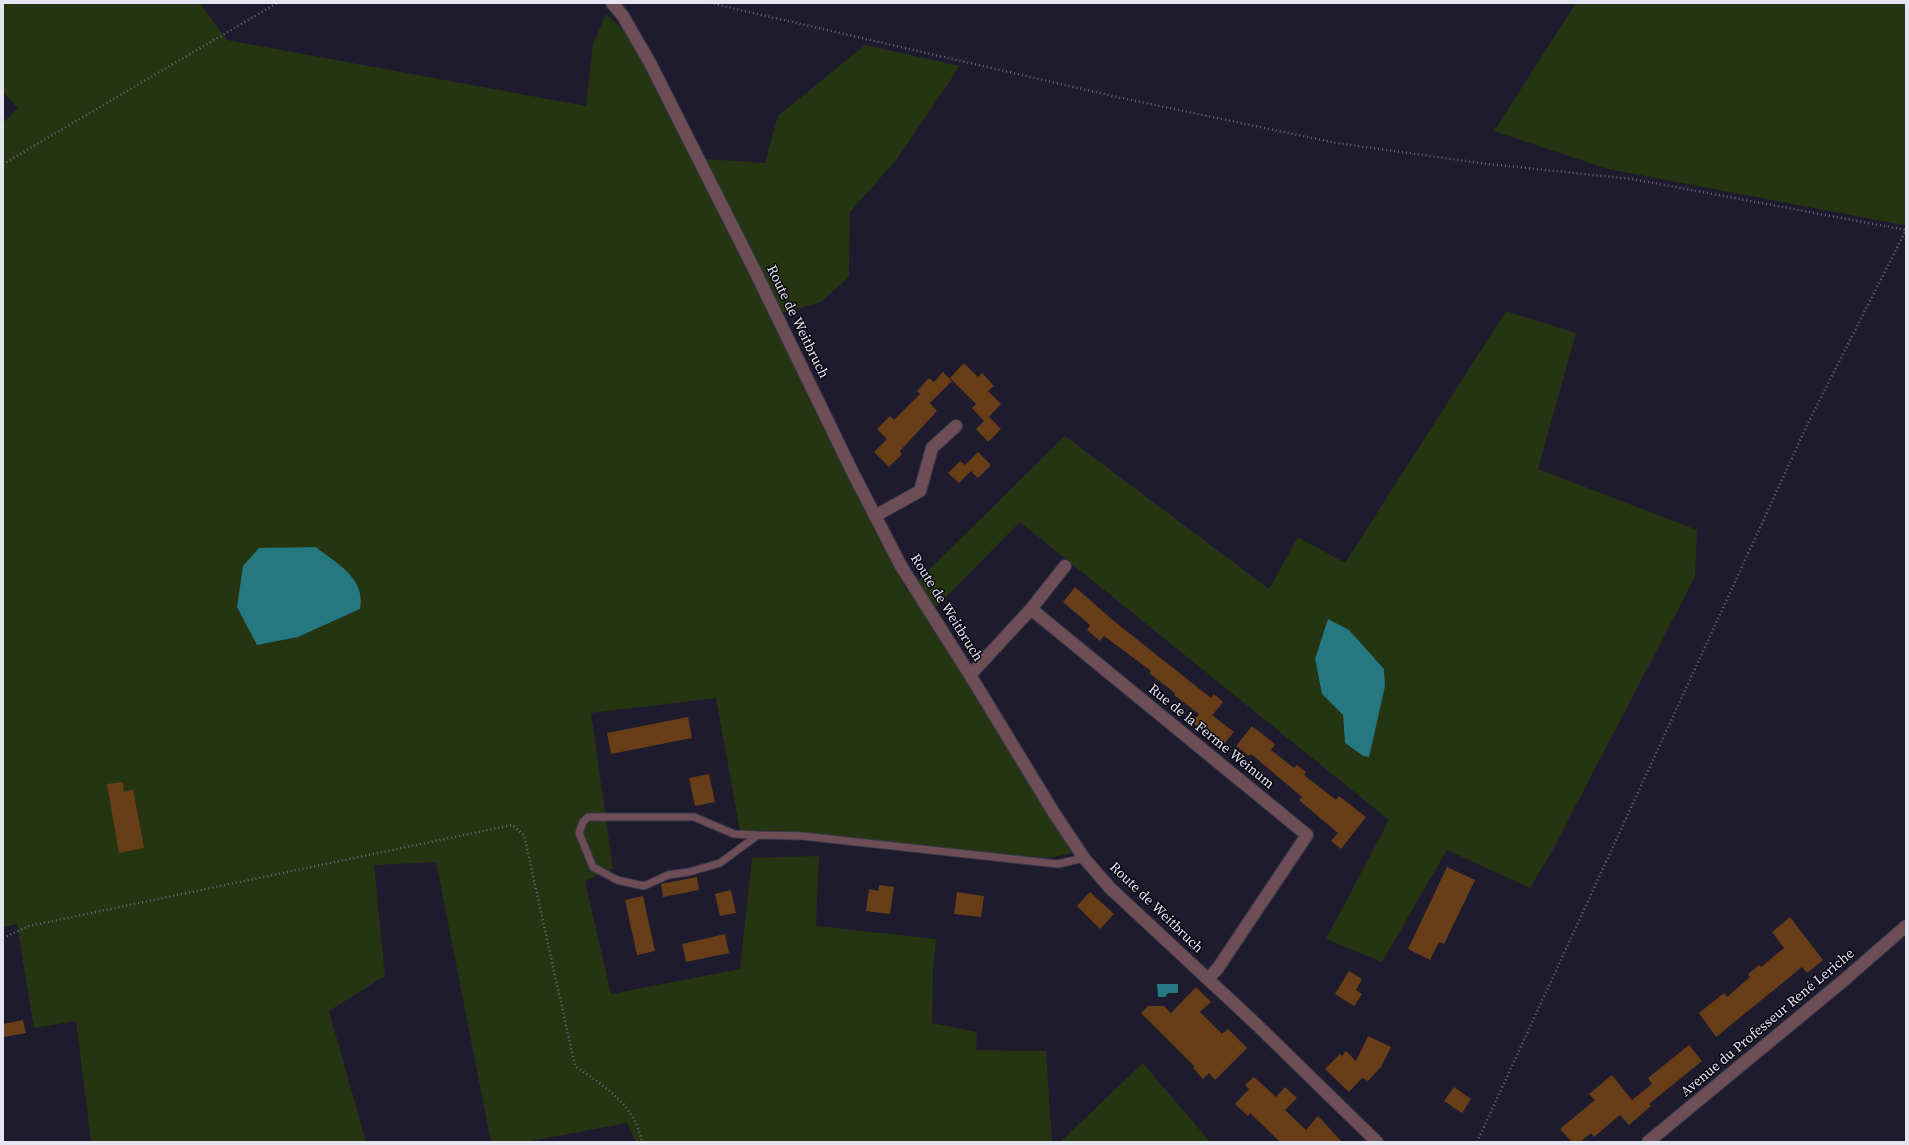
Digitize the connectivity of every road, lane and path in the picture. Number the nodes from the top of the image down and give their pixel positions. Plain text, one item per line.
1 (277, 3) edge
2 (612, 3) edge
3 (710, 3) edge
4 (3, 164) edge
5 (1906, 230) edge
6 (956, 426) dead end
7 (875, 516) junction
8 (1065, 566) dead end
9 (1031, 609) junction
10 (970, 675) junction
11 (758, 835) junction
12 (1084, 858) junction
13 (1906, 926) edge
14 (3, 938) edge
15 (1208, 979) junction
16 (642, 1142) edge
17 (1376, 1142) edge
18 (1477, 1142) edge
19 (1648, 1142) edge

1 - 4 path
2 - 7 street, Route de Weitbruch
3 - 5 path
5 - 18 path
6 - 7 street
7 - 10 street, Route de Weitbruch
8 - 9 street
9 - 10 street
9 - 15 street, Rue de la Ferme Weinum
10 - 12 street, Route de Weitbruch
11 - 11 lane
11 - 12 lane
12 - 15 street, Route de Weitbruch
13 - 19 street, Avenue du Professeur René Leriche
14 - 16 path
15 - 17 street, Route de Weitbruch

